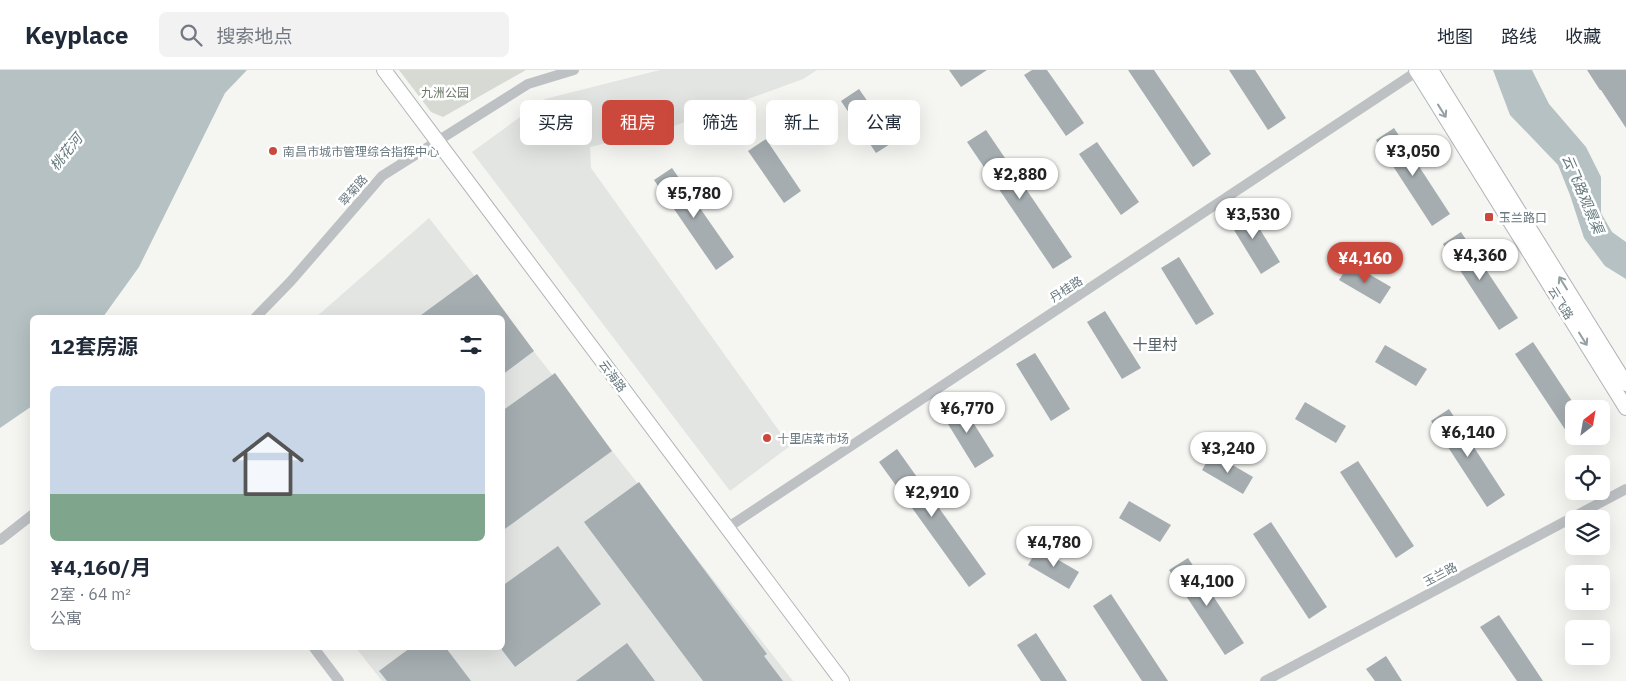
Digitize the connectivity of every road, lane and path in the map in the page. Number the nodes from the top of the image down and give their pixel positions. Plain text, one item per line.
1 (384, 70) edge
2 (574, 70) edge
3 (1421, 70) edge
4 (437, 141) junction
5 (258, 315) edge
6 (1626, 384) edge
7 (1626, 408) edge
8 (1626, 489) edge
9 (30, 517) edge
10 (727, 528) junction
11 (0, 540) edge
12 (316, 650) edge
13 (339, 681) edge
14 (842, 681) edge
15 (1265, 681) edge

1 - 4 street, 云海路
2 - 4 street, 翠菊路
6 -> 3 street, 云飞路
3 -> 7 street, 云飞路
3 - 10 street, 丹桂路
4 - 5 street, 翠菊路
4 - 10 street, 云海路
8 - 15 street, 玉兰路
9 - 11 street
10 - 14 street, 云海路
12 - 13 street

